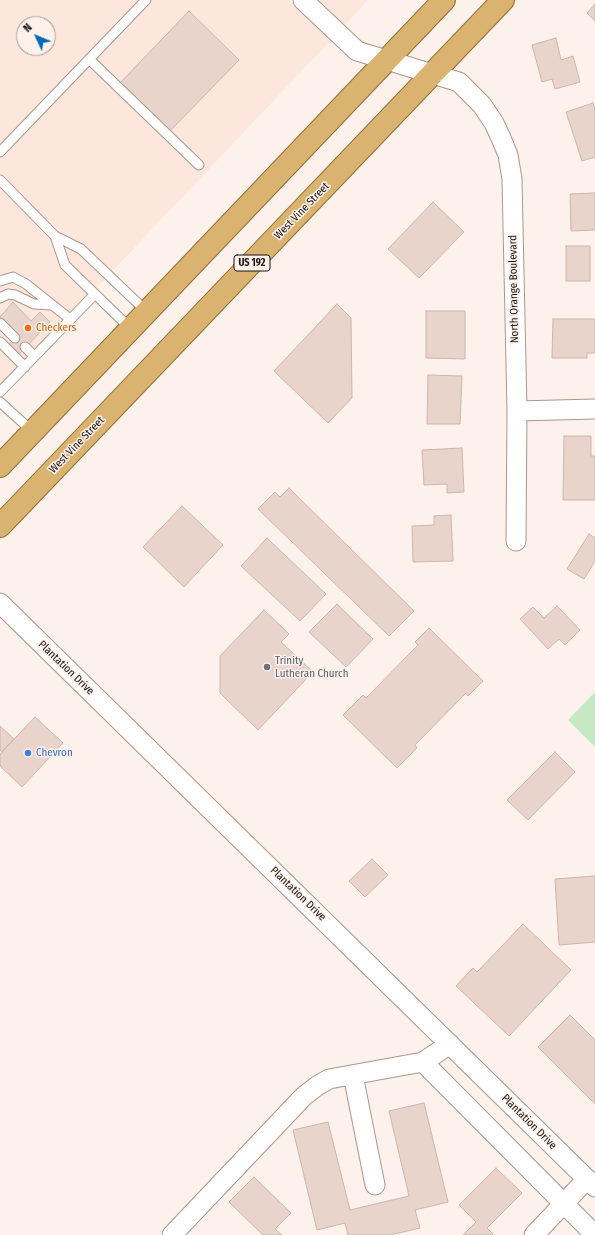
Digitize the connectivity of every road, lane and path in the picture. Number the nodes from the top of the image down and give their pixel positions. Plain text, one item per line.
1 (146, 0) edge
2 (303, 0) edge
3 (444, 0) edge
4 (503, 0) edge
5 (89, 59) junction
6 (387, 60) junction
7 (432, 74) junction
8 (0, 152) edge
9 (199, 165) dead end
10 (0, 180) edge
11 (55, 236) junction
12 (0, 281) edge
13 (95, 294) junction
14 (0, 298) edge
15 (52, 305) junction
16 (147, 312) junction
17 (70, 319) junction
18 (0, 323) edge
19 (131, 329) junction
20 (15, 338) dead end
21 (0, 342) edge
22 (25, 347) dead end
23 (34, 356) junction
24 (24, 366) junction
25 (0, 392) edge
26 (0, 402) edge
27 (595, 409) edge
28 (517, 411) junction
29 (32, 432) junction
30 (0, 466) edge
31 (0, 526) edge
32 (516, 540) dead end
33 (0, 603) edge
34 (450, 1044) junction
35 (423, 1062) junction
36 (353, 1075) junction
37 (591, 1183) edge
38 (375, 1185) dead end
39 (564, 1204) junction
40 (172, 1235) edge
41 (534, 1235) edge
42 (595, 1235) edge

1 - 5 lane
2 - 6 street, North Orange Boulevard
3 - 6 highway
4 - 7 highway, West Vine Street / US 192
5 - 8 lane
5 - 9 lane
6 - 7 street, North Orange Boulevard
6 - 16 highway
7 - 28 street, North Orange Boulevard
7 - 31 highway, West Vine Street / US 192
10 - 11 lane
11 - 13 lane
11 - 16 lane
12 - 15 lane
13 - 17 lane
13 - 19 lane
14 - 15 lane
15 - 17 lane
16 - 19 highway
17 - 23 lane
18 - 20 lane
19 - 29 highway
21 - 24 lane
22 - 23 lane
23 - 24 lane
24 - 25 lane
26 - 29 lane
27 - 28 street
28 - 32 street, North Orange Boulevard
29 - 30 highway
33 - 34 street, Plantation Drive
34 - 35 street
34 - 37 street, Plantation Drive
35 - 36 street
35 - 39 street
36 - 38 street
36 - 40 street
37 - 39 street
39 - 41 street
39 - 42 street

